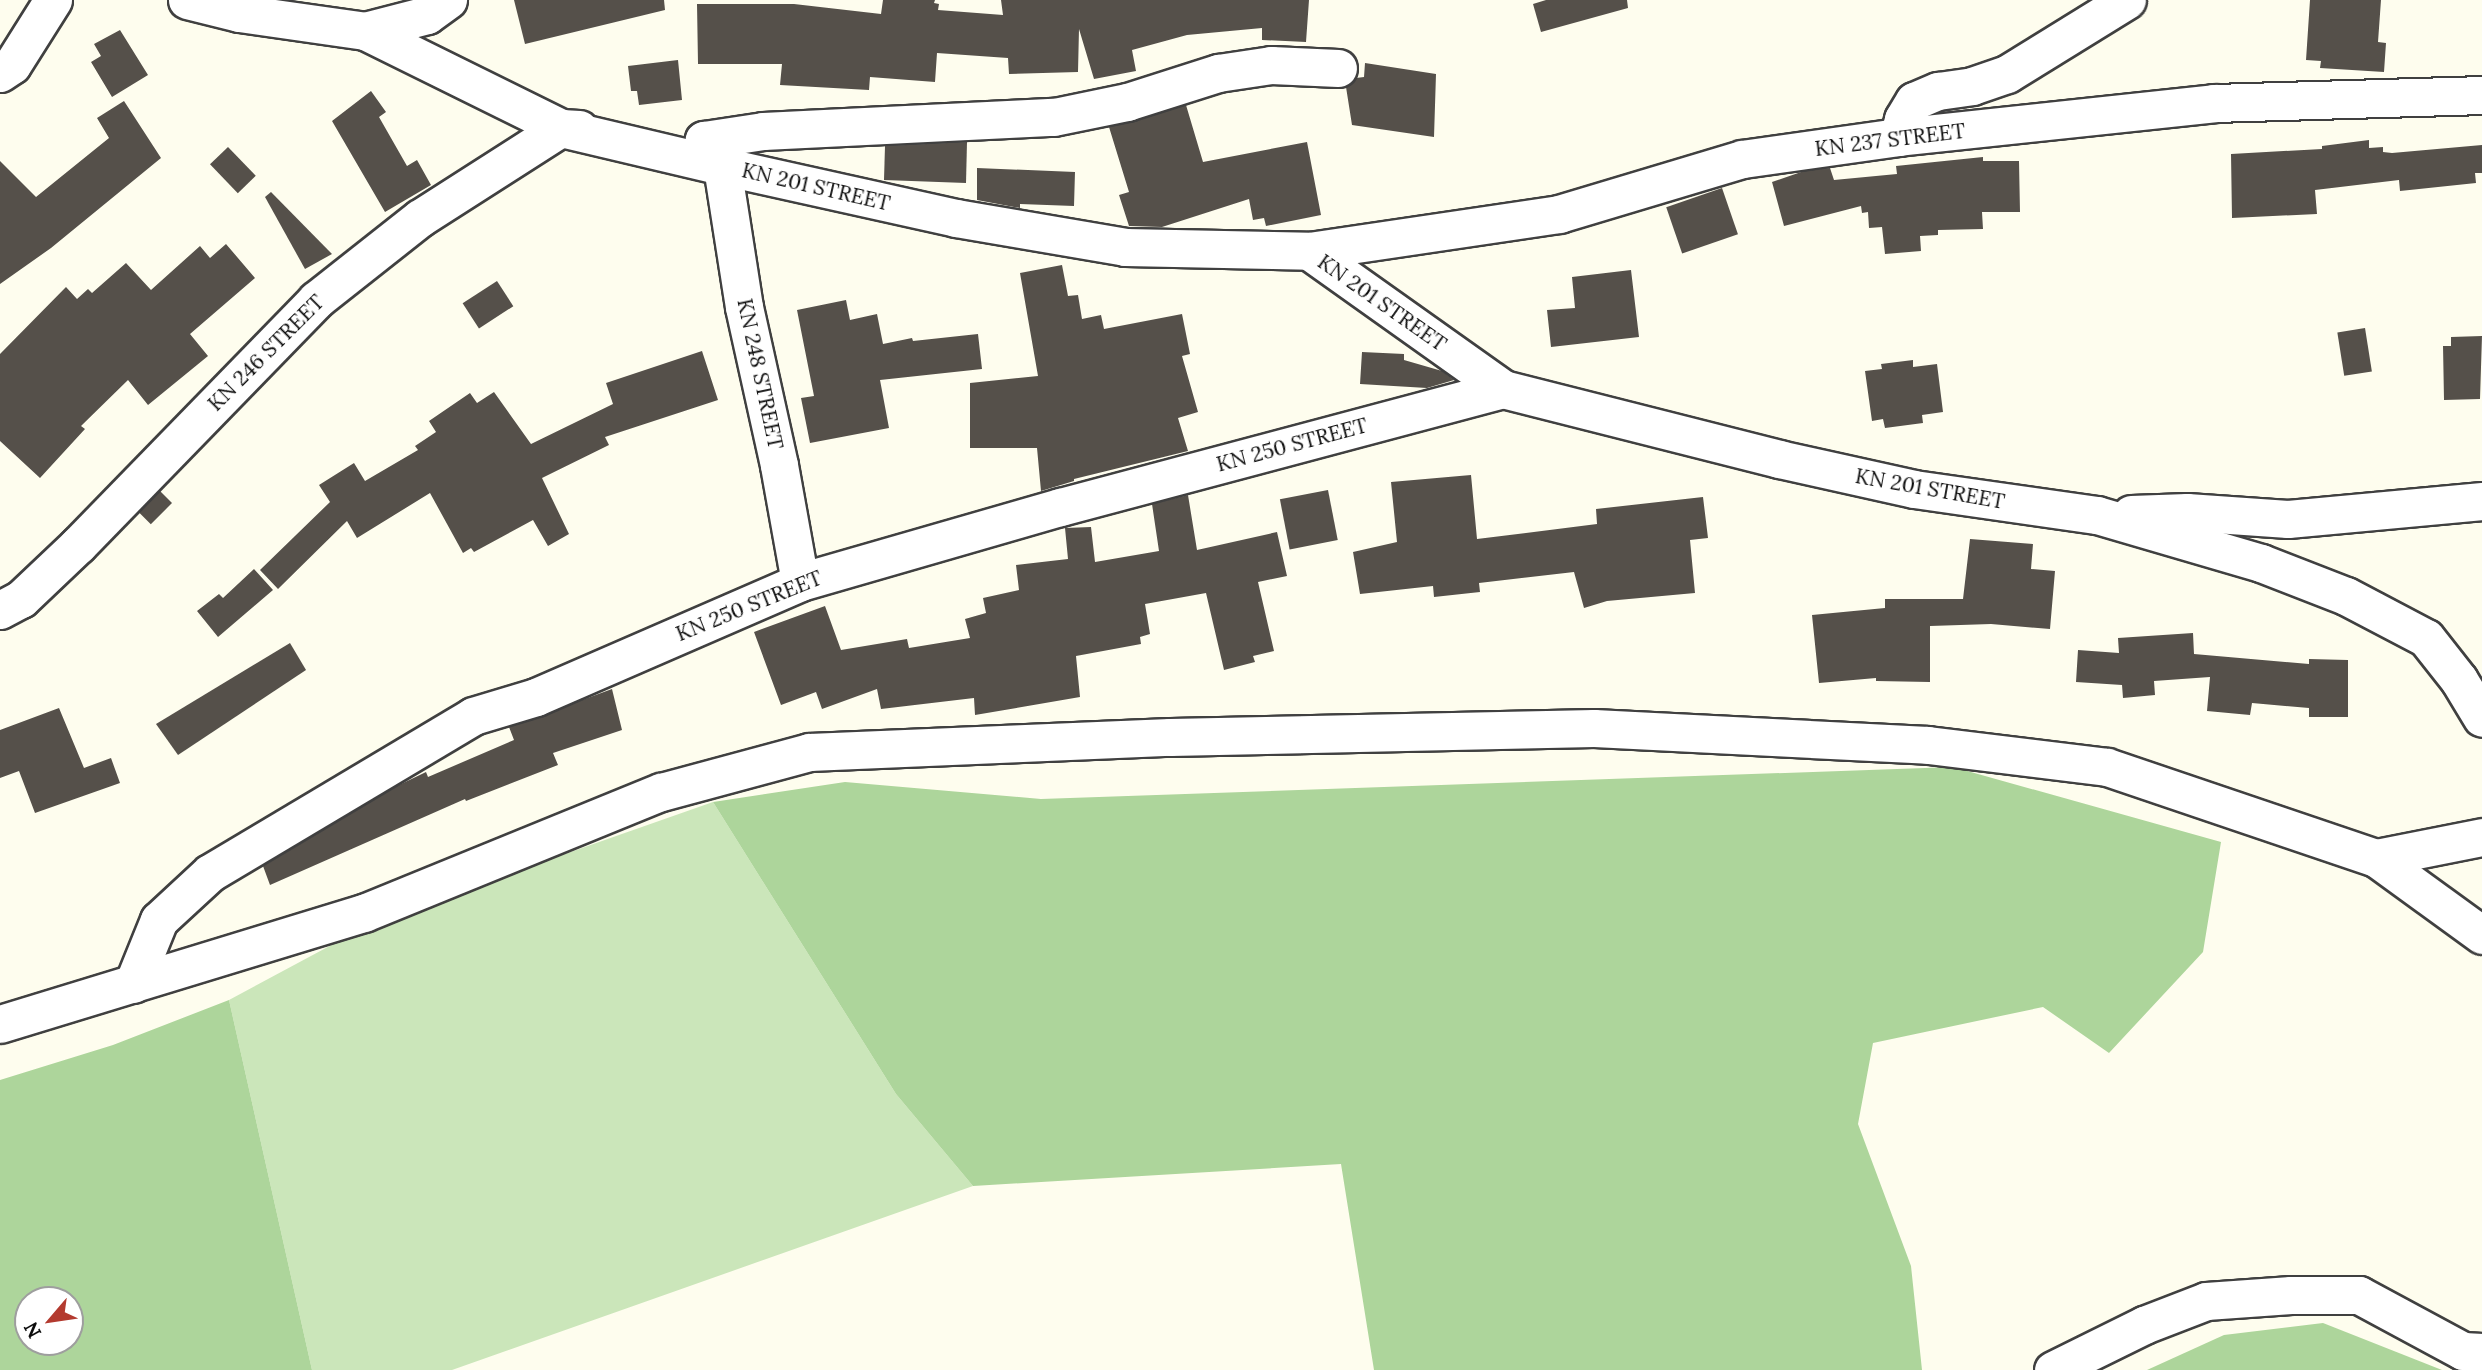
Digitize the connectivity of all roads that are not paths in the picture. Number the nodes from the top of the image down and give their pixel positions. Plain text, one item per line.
1 (52, 0) edge
2 (187, 0) edge
3 (448, 0) edge
4 (2127, 0) edge
5 (365, 31) junction
6 (1338, 68) dead end
7 (0, 73) edge
8 (2482, 95) edge
9 (561, 128) junction
10 (1898, 138) junction
11 (713, 153) junction
12 (1308, 251) junction
13 (1503, 389) junction
14 (2482, 501) edge
15 (2097, 515) junction
16 (800, 582) junction
17 (0, 610) edge
18 (2482, 718) edge
19 (2482, 837) edge
20 (2376, 858) junction
21 (2482, 935) edge
22 (133, 984) junction
23 (0, 1024) edge
24 (2482, 1352) edge
25 (2053, 1370) edge

1 - 7 street
2 - 5 street, KN 201 STREET
3 - 5 street
4 - 10 street
5 - 9 street, KN 201 STREET
6 - 11 street
8 - 10 street, KN 237 STREET
9 - 11 street, KN 201 STREET
9 - 17 street, KN 246 STREET
10 - 12 street, KN 237 STREET
11 - 12 street, KN 201 STREET
11 - 16 street, KN 248 STREET
12 - 13 street, KN 201 STREET
13 - 15 street, KN 201 STREET
13 - 16 street, KN 250 STREET
14 - 15 street
15 - 18 street, KN 201 STREET
16 - 22 street, KN 250 STREET
19 - 20 street
20 - 21 street
20 - 22 street
22 - 23 street
24 - 25 street

